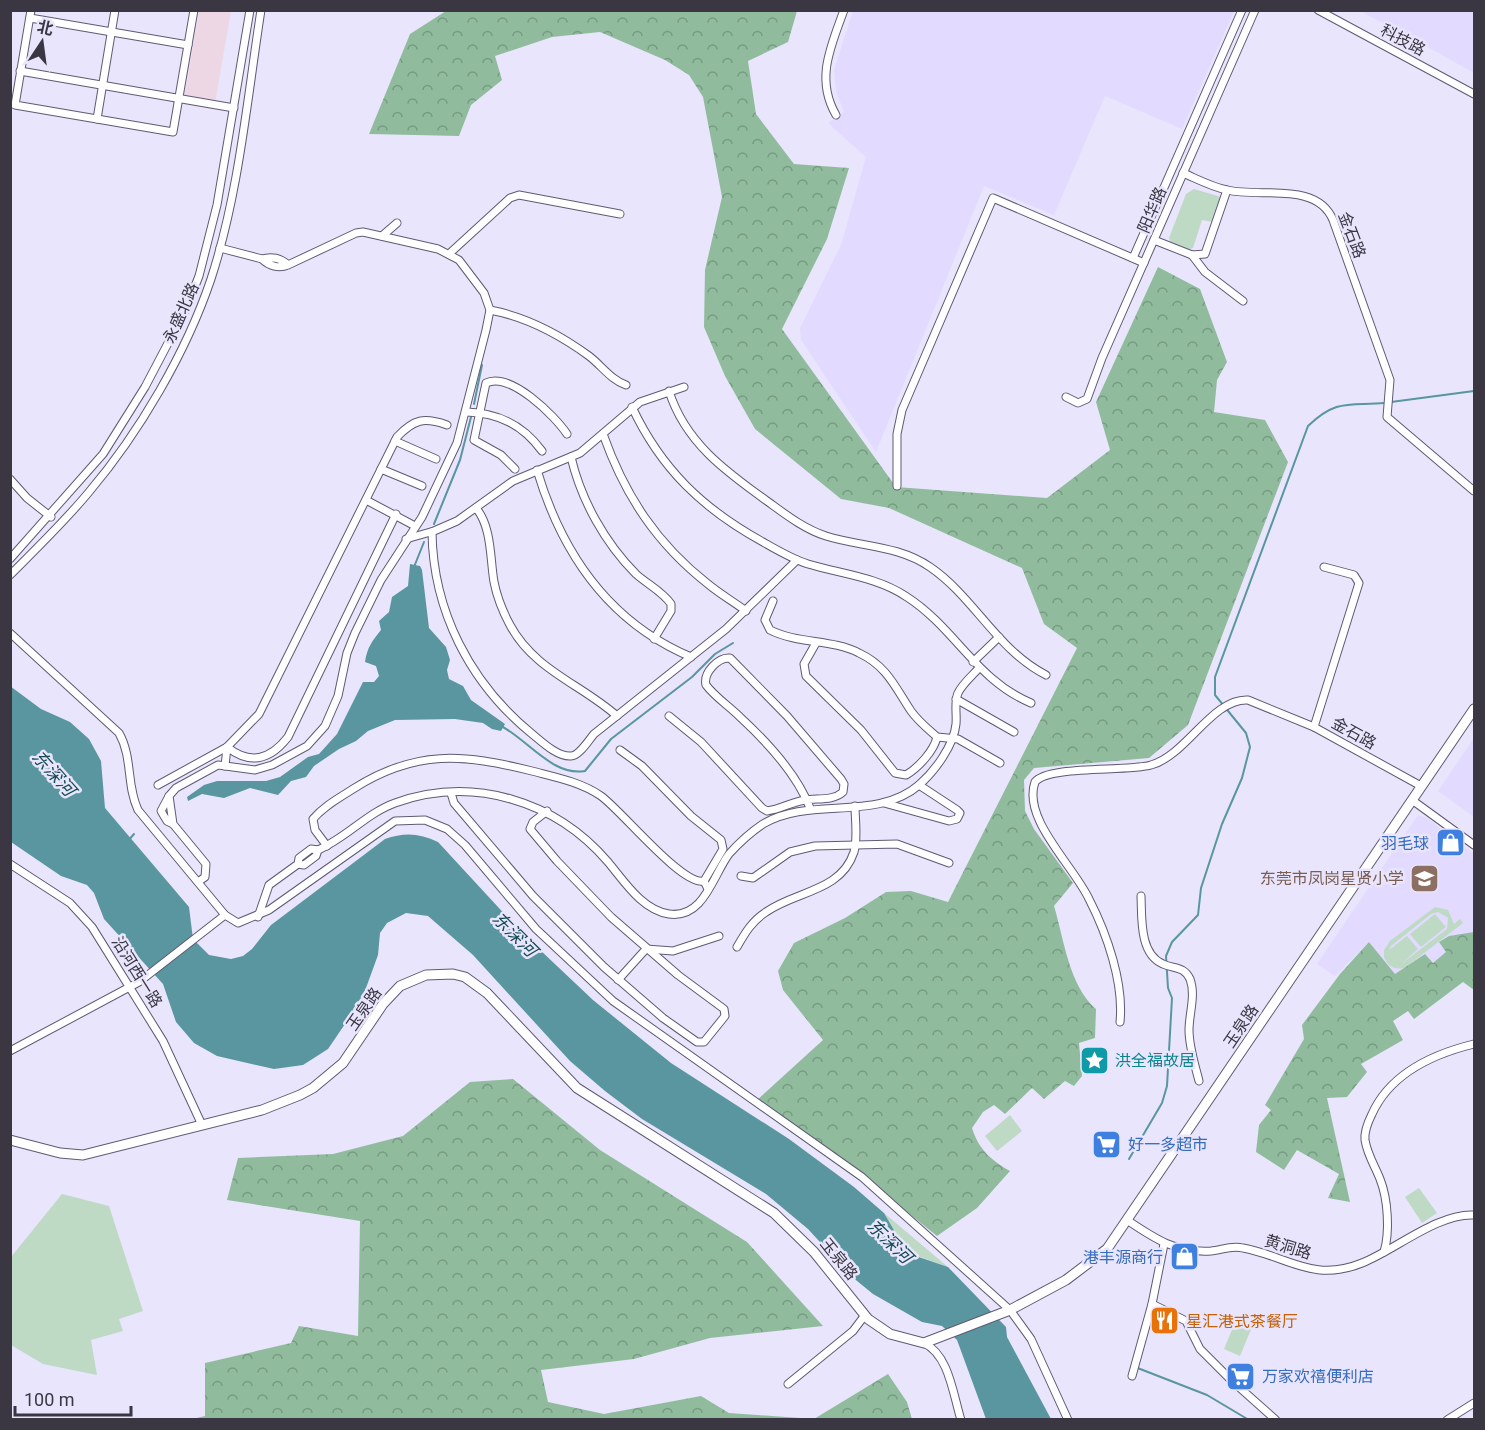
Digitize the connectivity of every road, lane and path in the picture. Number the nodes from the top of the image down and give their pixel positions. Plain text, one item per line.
1 (115, 10) edge
2 (194, 10) edge
3 (249, 10) edge
4 (261, 10) edge
5 (844, 10) edge
6 (1242, 10) edge
7 (1255, 10) edge
8 (1318, 10) edge
9 (30, 14) edge
10 (111, 32) junction
11 (188, 45) junction
12 (20, 71) junction
13 (102, 85) junction
14 (1474, 94) edge
15 (179, 98) junction
16 (234, 108) junction
17 (836, 115) dead end
18 (97, 119) junction
19 (1183, 173) junction
20 (1227, 190) junction
21 (620, 214) dead end
22 (397, 223) dead end
23 (382, 236) junction
24 (1154, 240) junction
25 (220, 248) junction
26 (450, 253) junction
27 (1192, 255) junction
28 (1133, 258) junction
29 (1144, 263) junction
30 (1243, 301) dead end
31 (489, 309) junction
32 (626, 385) dead end
33 (684, 387) dead end
34 (669, 391) junction
35 (1066, 397) dead end
36 (632, 407) junction
37 (467, 411) junction
38 (479, 412) junction
39 (447, 425) dead end
40 (567, 434) dead end
41 (603, 434) junction
42 (395, 441) junction
43 (542, 451) dead end
44 (571, 457) junction
45 (436, 459) dead end
46 (381, 469) junction
47 (515, 469) dead end
48 (537, 470) junction
49 (10, 479) edge
50 (422, 486) dead end
51 (897, 486) dead end
52 (1474, 491) edge
53 (366, 500) junction
54 (476, 508) junction
55 (396, 514) junction
56 (51, 517) junction
57 (415, 526) junction
58 (432, 532) junction
59 (406, 539) junction
60 (10, 559) edge
61 (797, 560) junction
62 (1324, 567) dead end
63 (10, 575) edge
64 (772, 601) dead end
65 (746, 611) junction
66 (10, 633) edge
67 (999, 638) junction
68 (654, 639) junction
69 (816, 643) junction
70 (691, 657) junction
71 (973, 662) junction
72 (979, 668) junction
73 (1046, 675) dead end
74 (956, 699) junction
75 (1031, 703) dead end
76 (1474, 710) edge
77 (616, 716) junction
78 (669, 716) dead end
79 (1314, 727) junction
80 (1014, 732) dead end
81 (937, 737) junction
82 (952, 738) junction
83 (227, 747) junction
84 (620, 750) dead end
85 (1000, 763) dead end
86 (225, 765) junction
87 (158, 785) dead end
88 (919, 785) junction
89 (1421, 786) junction
90 (450, 794) junction
91 (807, 800) junction
92 (1412, 800) junction
93 (879, 802) junction
94 (855, 806) junction
95 (810, 808) junction
96 (547, 811) junction
97 (1474, 845) edge
98 (327, 846) junction
99 (855, 846) junction
100 (949, 863) dead end
101 (10, 864) edge
102 (741, 876) dead end
103 (704, 881) junction
104 (198, 882) junction
105 (708, 889) junction
106 (1141, 896) dead end
107 (225, 915) junction
108 (258, 916) junction
109 (719, 936) dead end
110 (737, 947) dead end
111 (646, 949) junction
112 (618, 980) junction
113 (129, 985) junction
114 (1119, 1022) dead end
115 (1474, 1044) edge
116 (10, 1051) edge
117 (1199, 1081) dead end
118 (202, 1125) junction
119 (10, 1140) edge
120 (1474, 1215) edge
121 (1127, 1220) junction
122 (1164, 1244) junction
123 (1384, 1252) junction
124 (1152, 1304) junction
125 (1010, 1310) junction
126 (865, 1315) junction
127 (924, 1343) junction
128 (1132, 1376) dead end
129 (788, 1384) dead end
130 (1474, 1403) edge
131 (961, 1419) edge
132 (1068, 1419) edge
133 (1276, 1419) edge
134 (1447, 1419) edge

1 - 10 street
2 - 11 street
3 - 16 street, 永盛北路
4 - 25 street, 永盛北路
5 - 17 street
6 - 28 street, 阳华路
7 - 19 street, 阳华路
8 - 14 street, 科技路
9 - 10 street
9 - 12 street
10 - 11 street
10 - 13 street
11 - 15 street
12 - 13 street
12 - 18 street
13 - 15 street
13 - 18 street
15 - 16 street
15 - 18 street
16 - 56 street, 永盛北路
19 - 20 street, 金石路
19 - 24 street, 阳华路
20 - 27 street
20 - 52 street, 金石路
21 - 26 street
22 - 23 street
23 - 25 street
23 - 26 street
24 - 27 street
24 - 29 street, 阳华路
25 - 63 street, 永盛北路
26 - 31 street
27 - 30 street
28 - 29 street
28 - 51 street
29 - 35 street, 阳华路
31 - 32 street
31 - 37 street
33 - 34 street
34 - 36 street
34 - 67 street
36 - 41 street
36 - 61 street
37 - 38 street
37 - 57 street
38 - 40 street
38 - 43 street
38 - 47 street
39 - 42 street
41 - 44 street
41 - 65 street
42 - 45 street
42 - 46 street
44 - 48 street
44 - 68 street
46 - 50 street
46 - 53 street
48 - 54 street
48 - 68 street
49 - 56 street
53 - 55 street
53 - 83 street
54 - 58 street
54 - 77 street
55 - 57 street
55 - 83 street
56 - 60 street, 永盛北路
57 - 59 street
58 - 59 street
58 - 77 street
59 - 86 street
61 - 65 street
61 - 71 street
62 - 79 street, 金石路
64 - 69 street
65 - 70 street
66 - 104 street
67 - 71 street
67 - 73 street
68 - 70 street
69 - 81 street
69 - 81 street
70 - 77 street
71 - 72 street
72 - 74 street
72 - 75 street
74 - 80 street
74 - 82 street
76 - 89 street, 玉泉路
78 - 91 street
79 - 89 street, 金石路
79 - 114 street
81 - 82 street
82 - 85 street
82 - 88 street
83 - 86 street
83 - 87 street
84 - 103 street
86 - 104 street
88 - 93 street
88 - 93 street
89 - 92 street, 玉泉路
90 - 96 street
90 - 98 street
90 - 112 street
91 - 91 street
91 - 95 street
92 - 97 street
92 - 121 street, 玉泉路
93 - 94 street
94 - 95 street
94 - 99 street
95 - 105 street
96 - 105 street
96 - 111 street
98 - 103 street
98 - 108 street
99 - 100 street
99 - 102 street
99 - 110 street
101 - 113 street, 沿河西一路
103 - 105 street
104 - 107 street
106 - 117 street
107 - 108 street
107 - 113 street
108 - 125 street
109 - 111 street
111 - 112 street
111 - 112 street
113 - 116 street
113 - 118 street, 沿河西一路
115 - 123 street
118 - 119 street, 玉泉路
118 - 126 street, 玉泉路
120 - 123 street, 黄洞路
121 - 122 street, 黄洞路
121 - 125 street, 玉泉路
122 - 123 street, 黄洞路
122 - 124 street
124 - 128 street
124 - 133 street
125 - 127 street, 玉泉路
125 - 132 street
126 - 127 street, 玉泉路
126 - 129 street
127 - 131 street
130 - 134 street

